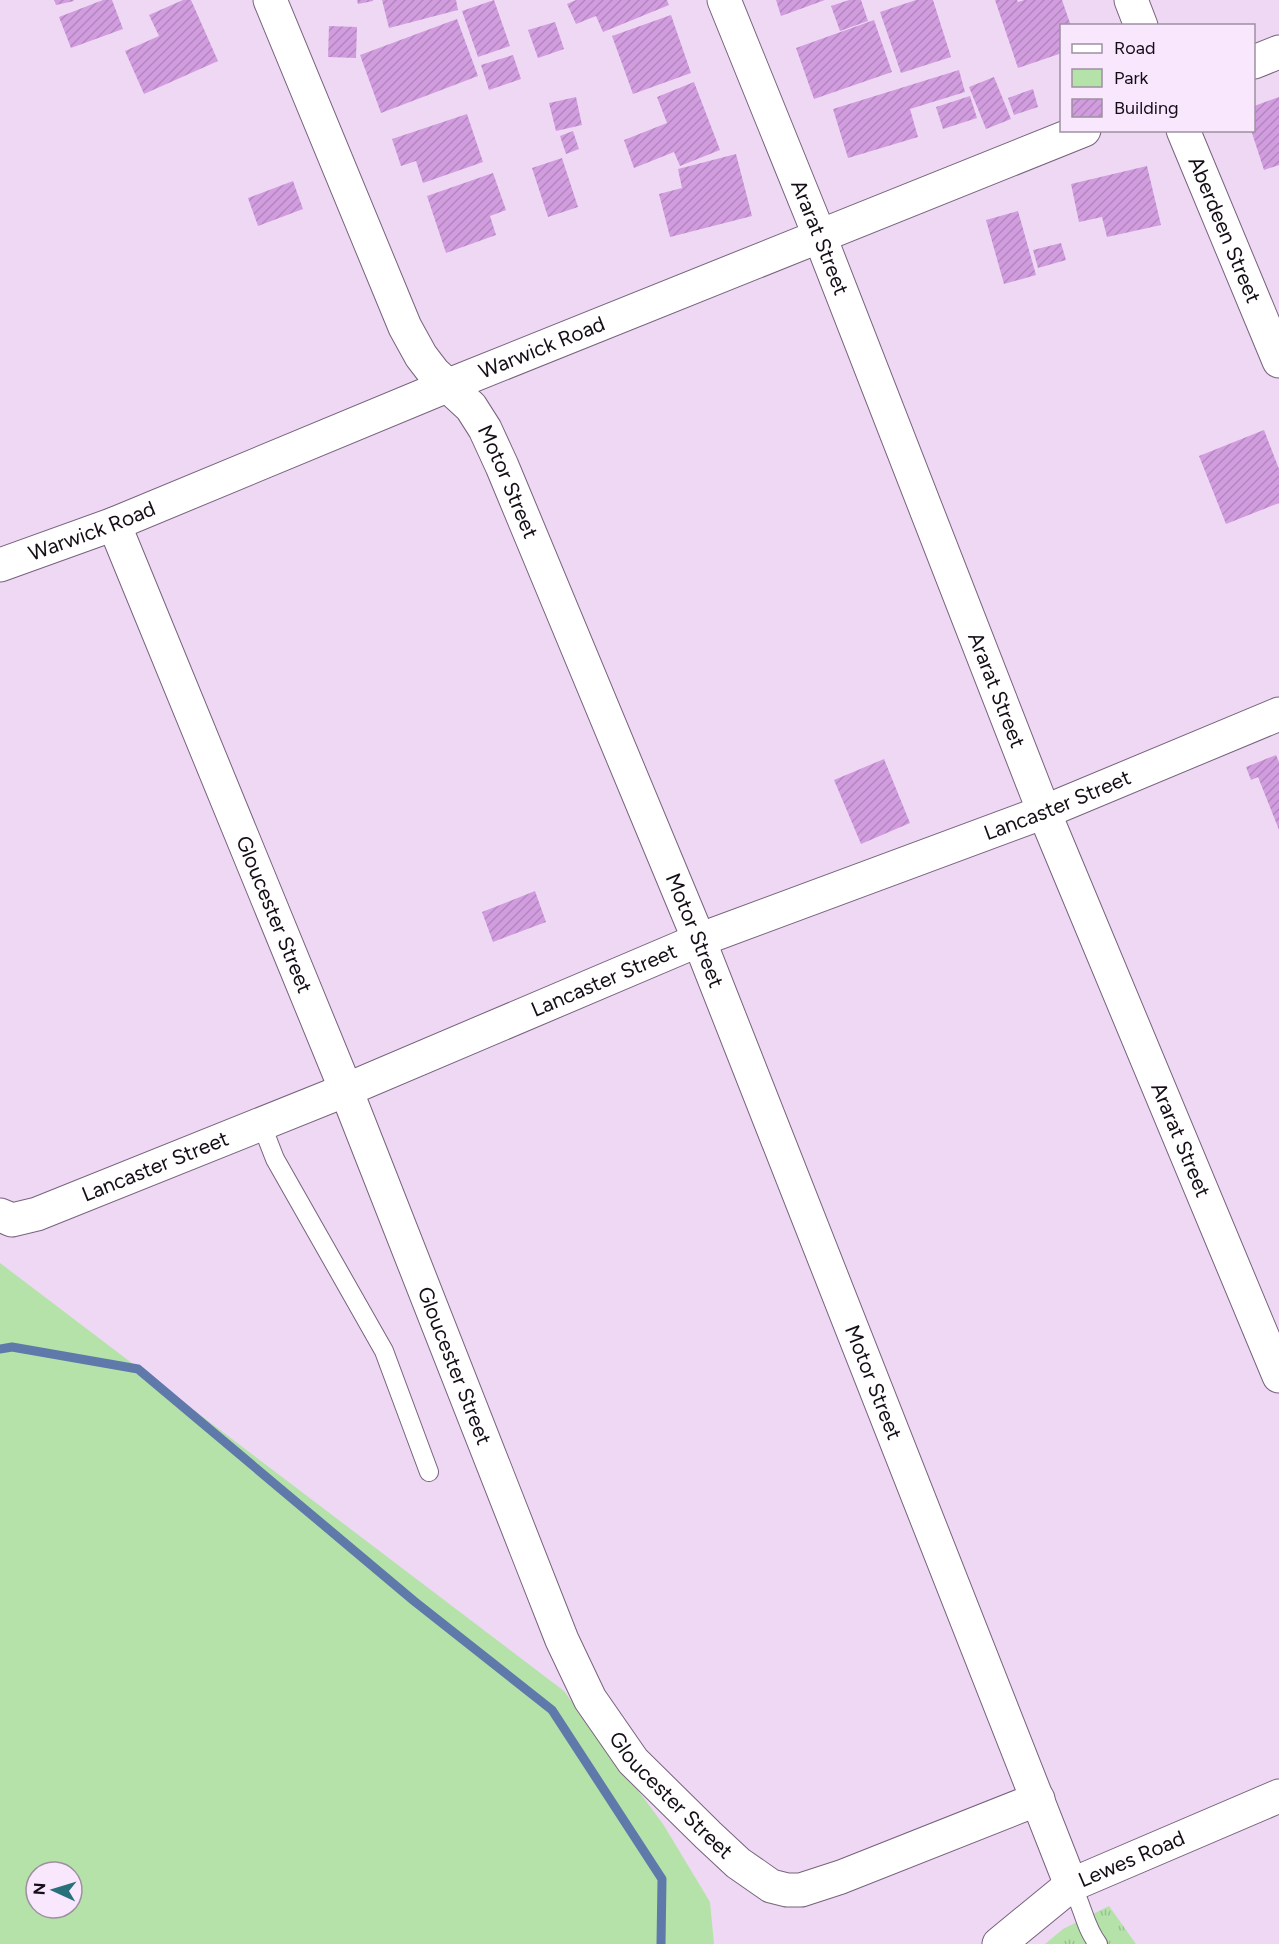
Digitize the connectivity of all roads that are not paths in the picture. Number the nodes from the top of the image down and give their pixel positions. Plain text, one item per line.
1 (270, 0) edge
2 (724, 0) edge
3 (1131, 0) edge
4 (1140, 24) edge
5 (1279, 52) edge
6 (1255, 62) edge
7 (1079, 132) edge
8 (1184, 132) edge
9 (820, 237) junction
10 (1279, 361) edge
11 (449, 385) junction
12 (114, 524) junction
13 (0, 565) edge
14 (1279, 714) edge
15 (1044, 812) junction
16 (699, 940) junction
17 (346, 1089) junction
18 (261, 1124) junction
19 (0, 1215) edge
20 (1279, 1376) edge
21 (429, 1472) dead end
22 (1279, 1796) edge
23 (1038, 1799) junction
24 (1071, 1885) junction
25 (999, 1944) edge
26 (1098, 1944) edge

1 - 11 street, Motor Street
2 - 9 street, Ararat Street
3 - 4 street
5 - 6 street
7 - 9 street, Warwick Road
8 - 10 street, Aberdeen Street
9 - 11 street, Warwick Road
9 - 15 street, Ararat Street
11 - 12 street, Warwick Road
11 - 16 street, Motor Street
12 - 13 street, Warwick Road
12 - 17 street, Gloucester Street
14 - 15 street, Lancaster Street
15 - 16 street, Lancaster Street
15 - 20 street, Ararat Street
16 - 17 street, Lancaster Street
16 - 23 street, Motor Street
17 - 18 street, Lancaster Street
17 - 23 street, Gloucester Street
18 - 19 street, Lancaster Street
18 - 21 lane
22 - 24 street, Lewes Road
23 - 24 street, Motor Street
24 - 25 street, Lewes Road
24 - 26 lane

